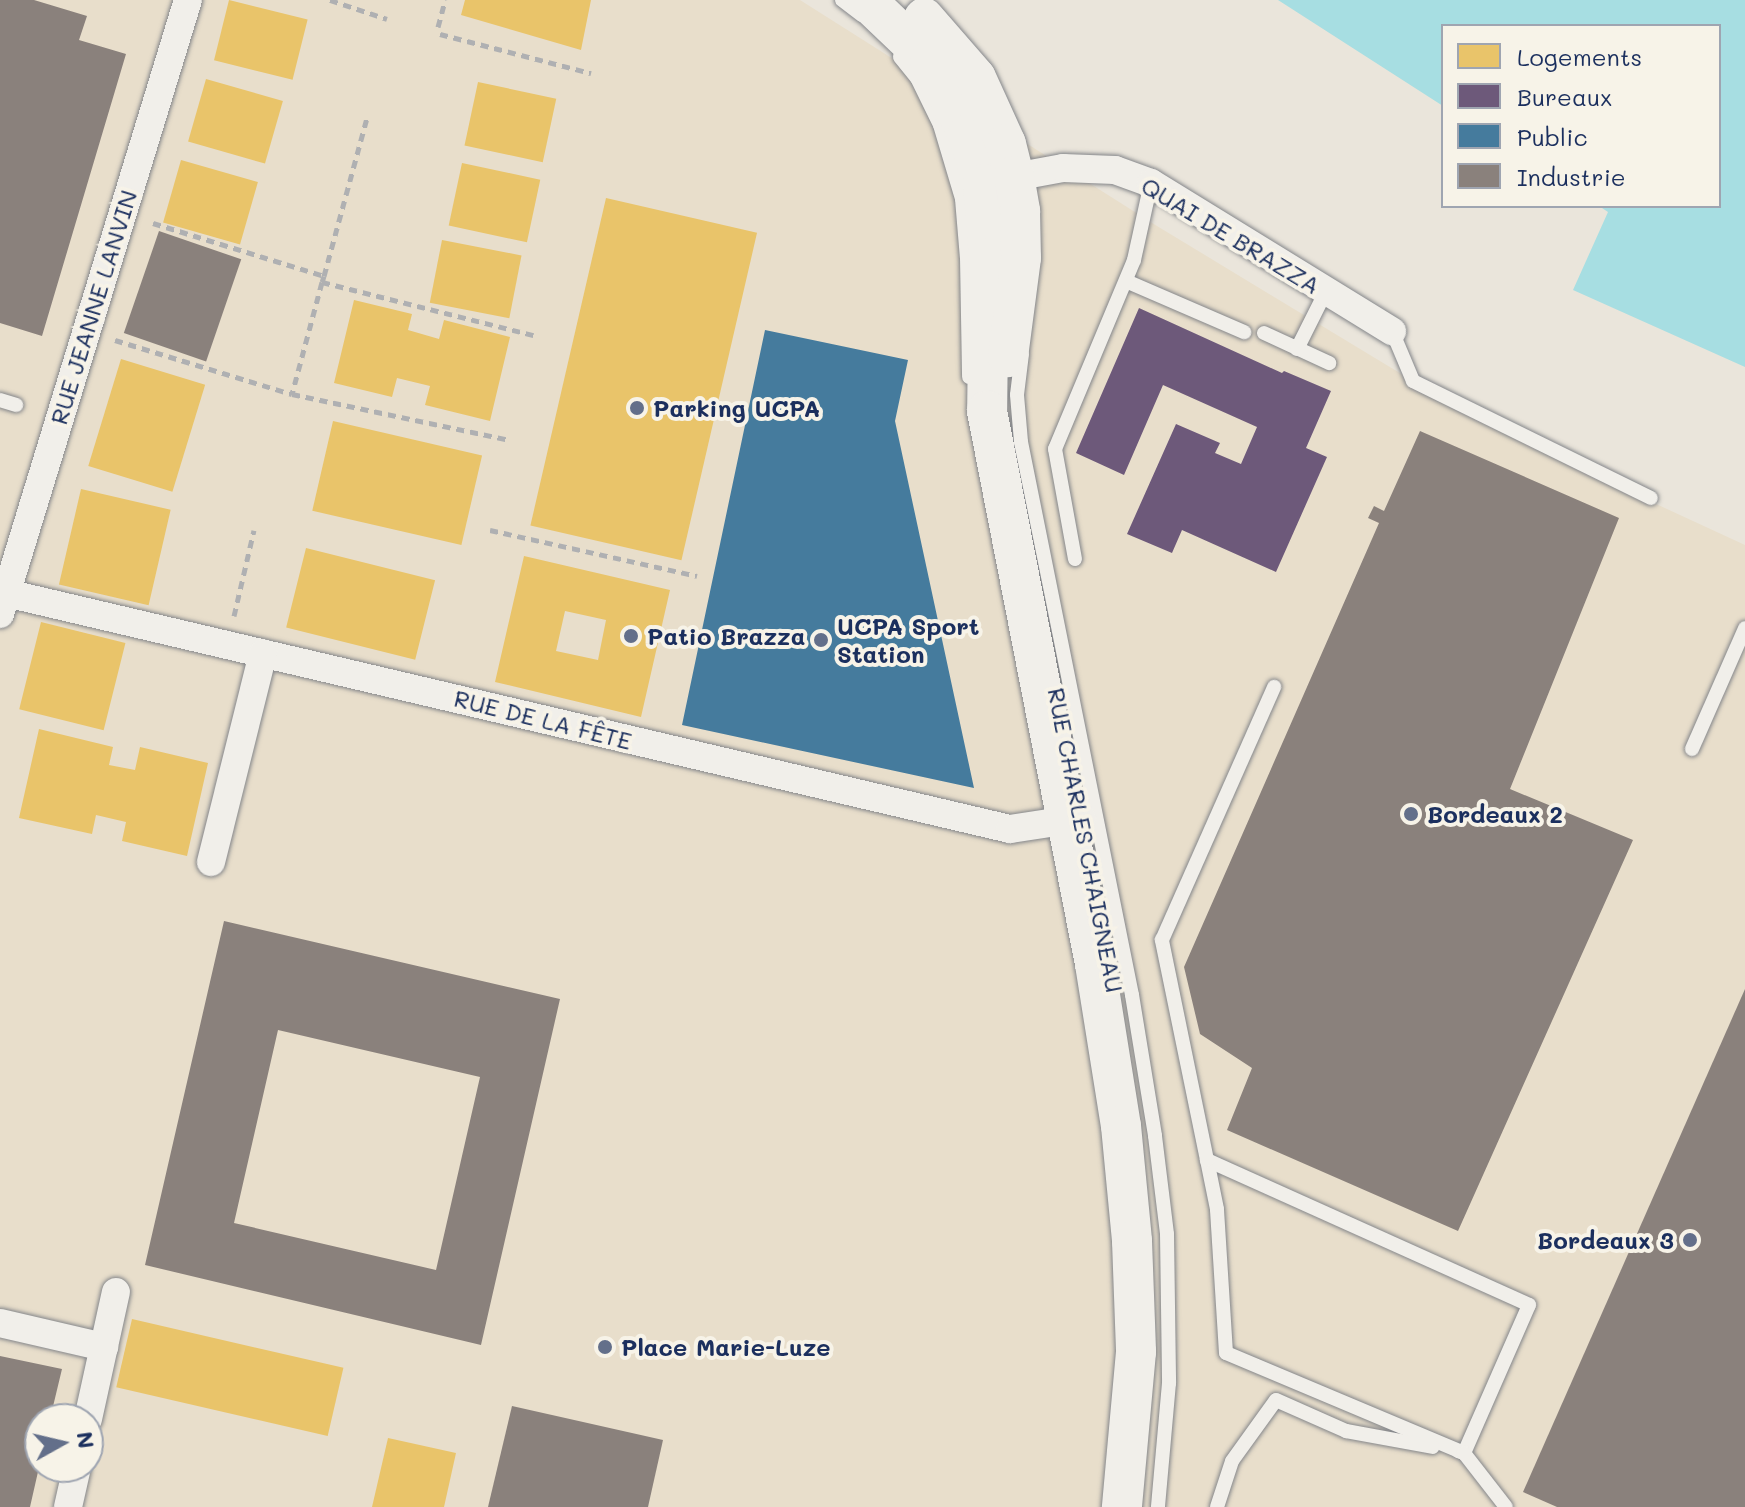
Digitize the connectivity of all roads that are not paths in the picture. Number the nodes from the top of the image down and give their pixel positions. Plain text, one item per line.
1 (188, 0) edge
2 (842, 0) edge
3 (866, 0) edge
4 (924, 4) edge
5 (976, 53) dead end
6 (1008, 177) junction
7 (1151, 183) junction
8 (1037, 259) dead end
9 (1126, 281) junction
10 (1034, 284) dead end
11 (1326, 291) junction
12 (1392, 331) joint
13 (1244, 332) dead end
14 (1264, 333) dead end
15 (1297, 349) junction
16 (1329, 363) dead end
17 (970, 389) dead end
18 (0, 400) edge
19 (16, 405) dead end
20 (974, 430) dead end
21 (1651, 498) dead end
22 (1075, 559) dead end
23 (3, 604) edge
24 (1745, 628) edge
25 (263, 653) junction
26 (1274, 687) dead end
27 (1692, 749) dead end
28 (1068, 820) junction
29 (211, 862) dead end
30 (1207, 1160) junction
31 (116, 1292) dead end
32 (0, 1323) edge
33 (104, 1347) junction
34 (92, 1403) edge
35 (1464, 1453) junction
36 (73, 1483) edge
37 (68, 1507) edge
38 (1108, 1507) edge
39 (1122, 1507) edge
40 (1143, 1507) edge
41 (1158, 1507) edge
42 (1217, 1507) edge
43 (1506, 1507) edge

1 - 23 street, RUE JEANNE LANVIN
2 - 17 lane
3 - 6 main road
4 - 6 main road
5 - 6 lane
6 - 7 street, QUAI DE BRAZZA
6 - 8 lane
6 - 28 main road, RUE CHARLES CHAIGNEAU
7 - 9 lane
7 - 11 street, QUAI DE BRAZZA
9 - 13 lane
9 - 22 lane
10 - 41 lane
11 - 12 street, QUAI DE BRAZZA
11 - 15 lane
12 - 21 lane
14 - 15 lane
15 - 16 lane
18 - 19 lane
20 - 28 lane
23 - 25 street, RUE DE LA FÊTE
24 - 27 lane
25 - 28 street, RUE DE LA FÊTE
25 - 29 street
26 - 30 lane
28 - 38 lane
28 - 39 main road, RUE CHARLES CHAIGNEAU
28 - 40 main road, RUE CHARLES CHAIGNEAU
30 - 35 lane
30 - 35 lane
31 - 33 street
32 - 33 street
33 - 34 street
35 - 42 lane
35 - 43 lane
36 - 37 street

